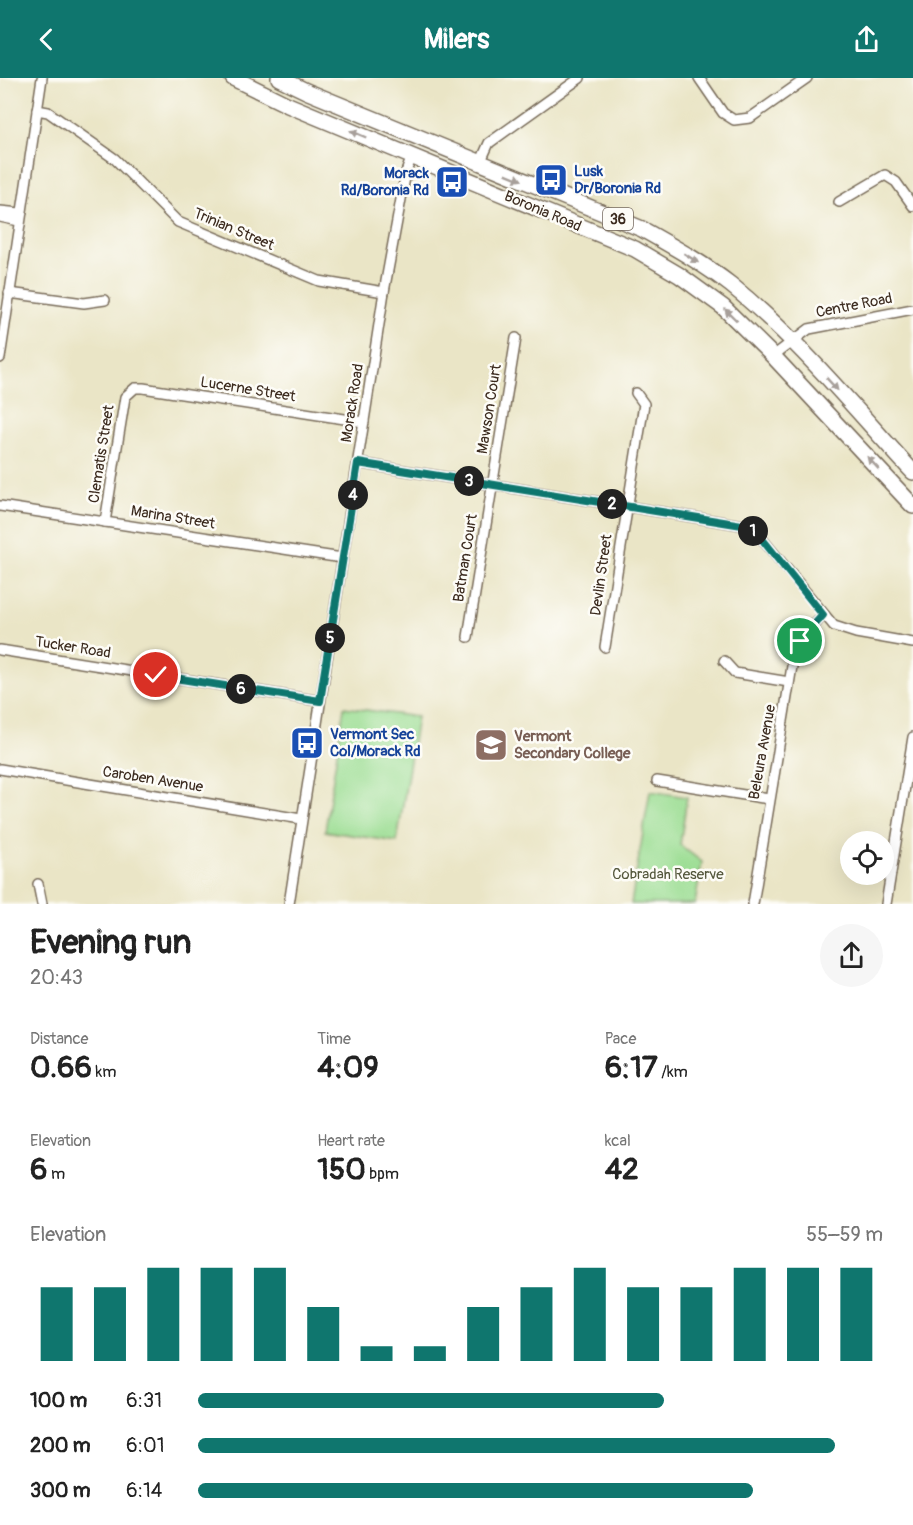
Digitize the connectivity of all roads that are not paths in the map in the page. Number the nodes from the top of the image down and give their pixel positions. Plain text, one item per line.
1 (42, 78) edge
2 (233, 78) edge
3 (279, 78) edge
4 (579, 78) edge
5 (699, 78) edge
6 (807, 78) edge
7 (37, 110) junction
8 (421, 138) junction
9 (412, 156) junction
10 (480, 163) junction
11 (472, 182) junction
12 (839, 202) dead end
13 (913, 206) edge
14 (0, 211) edge
15 (0, 217) edge
16 (20, 217) junction
17 (384, 292) junction
18 (9, 293) junction
19 (105, 300) dead end
20 (913, 309) edge
21 (516, 338) dead end
22 (792, 341) junction
23 (773, 356) junction
24 (0, 358) edge
25 (129, 392) joint
26 (636, 393) dead end
27 (364, 422) junction
28 (358, 463) junction
29 (913, 472) edge
30 (492, 484) junction
31 (0, 506) edge
32 (626, 506) junction
33 (913, 506) edge
34 (105, 522) junction
35 (342, 558) junction
36 (823, 615) junction
37 (468, 637) dead end
38 (913, 643) edge
39 (605, 647) dead end
40 (0, 650) edge
41 (724, 661) dead end
42 (789, 682) junction
43 (320, 701) junction
44 (913, 737) edge
45 (0, 769) edge
46 (657, 781) dead end
47 (769, 799) junction
48 (301, 819) junction
49 (39, 884) dead end
50 (42, 904) edge
51 (289, 904) edge
52 (753, 904) edge
53 (885, 904) edge

1 - 7 street
9 -> 2 main road, Boronia Road / 36
3 - 8 main road, Boronia Road / 36
4 - 10 street
5 - 6 street
7 - 16 street
7 - 17 street, Trinian Street
8 - 9 main road
8 - 10 main road, Boronia Road / 36
9 - 11 main road, Boronia Road / 36
9 - 17 street, Morack Road
10 - 11 main road
10 -> 22 main road, Boronia Road / 36
23 -> 11 main road, Boronia Road / 36
12 - 13 street
14 - 16 street
15 - 16 street
16 - 18 street
17 - 27 street, Morack Road
18 - 19 street
18 - 24 street
20 - 22 street, Centre Road
21 - 30 street, Mawson Court
22 - 23 street, Centre Road
22 -> 29 main road, Boronia Road / 36
33 -> 23 main road, Boronia Road / 36
25 - 27 street, Lucerne Street
25 - 34 street, Clematis Street
26 - 32 street, Devlin Street
27 - 28 street, Morack Road
28 - 30 street
28 - 35 street, Morack Road
30 - 32 street
30 - 37 street, Batman Court
31 - 34 street, Marina Street
32 - 36 street
32 - 39 street, Devlin Street
34 - 35 street, Marina Street
35 - 43 street, Morack Road
36 - 38 street
36 - 42 street, Beleura Avenue
40 - 43 street, Tucker Road
41 - 42 street
42 - 47 street, Beleura Avenue
43 - 48 street, Morack Road
44 - 53 street
45 - 48 street, Caroben Avenue
46 - 47 street
47 - 52 street, Beleura Avenue
48 - 51 street, Morack Road
49 - 50 street

